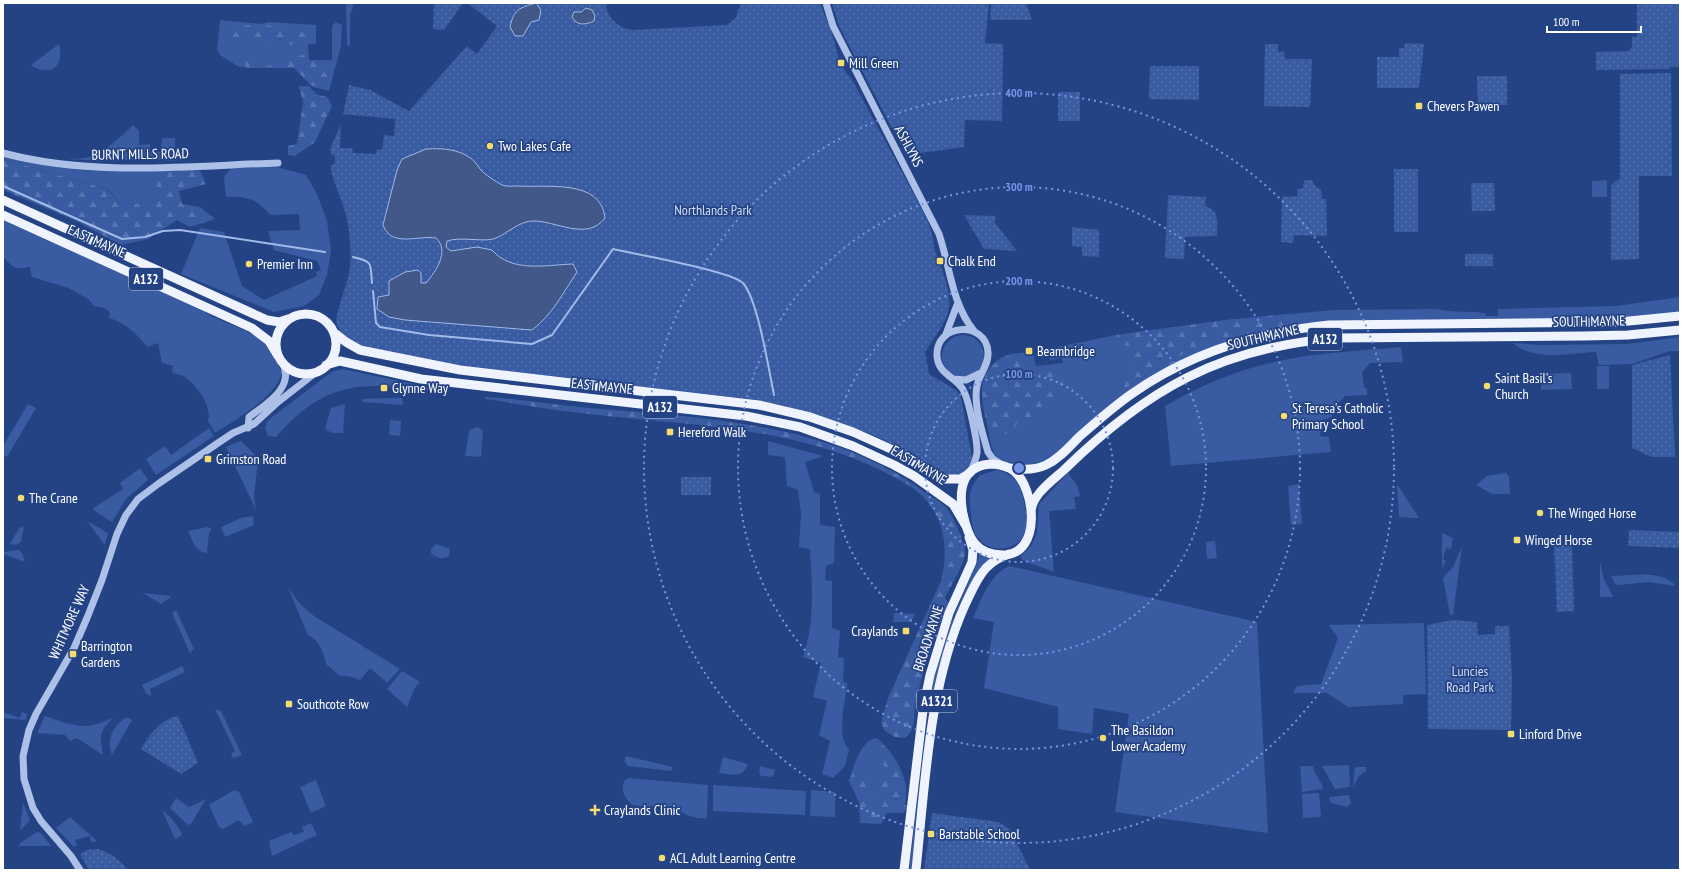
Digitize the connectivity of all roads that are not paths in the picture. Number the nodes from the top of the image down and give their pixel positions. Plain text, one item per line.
1 (826, 3) edge
2 (3, 153) edge
3 (278, 163) dead end
4 (3, 200) edge
5 (3, 214) edge
6 (957, 305) junction
7 (1680, 316) edge
8 (288, 319) junction
9 (1680, 330) edge
10 (974, 331) junction
11 (336, 334) junction
12 (945, 336) junction
13 (280, 359) junction
14 (322, 368) junction
15 (981, 373) junction
16 (953, 379) junction
17 (248, 428) junction
18 (1007, 467) junction
19 (970, 473) junction
20 (1031, 513) junction
21 (966, 526) junction
22 (969, 537) junction
23 (1009, 554) junction
24 (80, 870) edge
25 (904, 870) edge
26 (916, 870) edge

1 - 6 street, ASHLYNS
2 - 3 street, BURNT MILLS ROAD
4 - 8 main road, EAST MAYNE / A132
5 - 13 main road, EAST MAYNE / A132
6 - 10 street, ASHLYNS
6 - 12 street, ASHLYNS
7 - 18 main road, SOUTH MAYNE / A132
8 - 11 main road, A132
8 - 13 main road
9 - 20 main road, SOUTH MAYNE / A132
10 - 12 street
10 - 15 street
11 - 14 main road
11 - 19 main road, EAST MAYNE / A132
12 - 16 street
13 - 14 main road, A132
13 - 17 street
14 - 17 street, WHITMORE WAY
14 - 21 main road, EAST MAYNE / A132
15 - 16 street
15 - 18 street
16 - 19 street
17 - 24 street, WHITMORE WAY
18 - 19 main road, A132
18 - 20 main road, A132
19 - 21 main road, A132
20 - 23 main road, A132
21 - 22 main road, A132
22 - 23 main road
22 - 25 main road, BROADMAYNE / A1321
23 - 26 main road, BROADMAYNE / A1321

